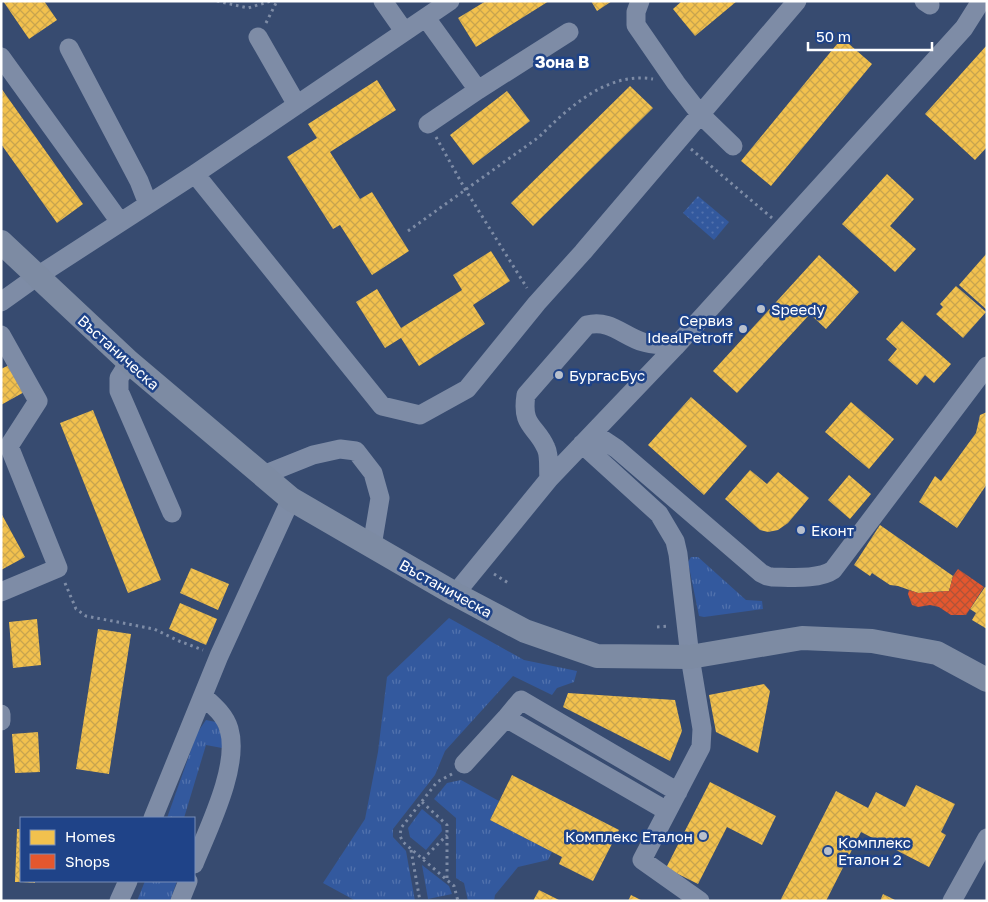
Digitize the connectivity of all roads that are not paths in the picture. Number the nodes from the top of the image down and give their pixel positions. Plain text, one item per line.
1 (383, 1) edge
2 (450, 1) edge
3 (640, 1) edge
4 (797, 1) edge
5 (981, 1) edge
6 (426, 18) junction
7 (404, 31) junction
8 (569, 32) dead end
9 (258, 36) road end
10 (69, 48) dead end
11 (1, 57) edge
12 (478, 90) junction
13 (297, 105) junction
14 (700, 114) junction
15 (428, 124) road end
16 (734, 146) dead end
17 (195, 174) junction
18 (148, 204) junction
19 (120, 222) junction
20 (1, 242) edge
21 (36, 276) junction
22 (1, 302) edge
23 (1, 335) edge
24 (675, 347) junction
25 (129, 362) junction
26 (987, 366) edge
27 (587, 438) junction
28 (263, 476) junction
29 (549, 479) junction
30 (291, 499) junction
31 (172, 513) dead end
32 (372, 546) junction
33 (1, 592) edge
34 (455, 594) junction
35 (690, 657) junction
36 (987, 680) edge
37 (203, 696) junction
38 (1, 714) edge
39 (506, 718) junction
40 (1, 721) edge
41 (464, 764) road end
42 (678, 792) junction
43 (667, 812) junction
44 (153, 817) edge
45 (987, 838) edge
46 (195, 862) edge
47 (128, 882) edge
48 (188, 882) edge
49 (119, 901) edge
50 (180, 901) edge
51 (700, 901) edge
52 (952, 901) edge

1 - 7 street
2 - 6 street
3 - 14 street
4 - 14 street
5 - 24 street
6 - 7 street
6 - 12 street
7 - 13 street
8 - 12 street
9 - 13 street
10 - 18 street
11 - 19 street
12 - 15 street
13 - 17 street
14 - 16 street
14 - 17 street
17 - 18 street
18 - 19 street
19 - 21 street
20 - 21 main road, Въстаническа
21 - 22 street
21 - 25 main road, Въстаническа
23 - 33 street
24 - 27 street
24 - 29 street
25 - 28 main road, Въстаническа
25 - 31 street
26 - 27 street
27 - 29 street
27 - 35 street
28 - 30 main road, Въстаническа
28 - 32 street
29 - 34 street
30 - 32 main road, Въстаническа
30 - 37 street
32 - 34 main road, Въстаническа
34 - 35 main road, Въстаническа
35 - 36 main road, Въстаническа
35 - 42 street
37 - 44 street
37 - 46 street
38 - 40 street
39 - 41 street
39 - 42 street
39 - 43 street
42 - 43 street
43 - 51 street
45 - 52 street
47 - 49 street
48 - 50 street

